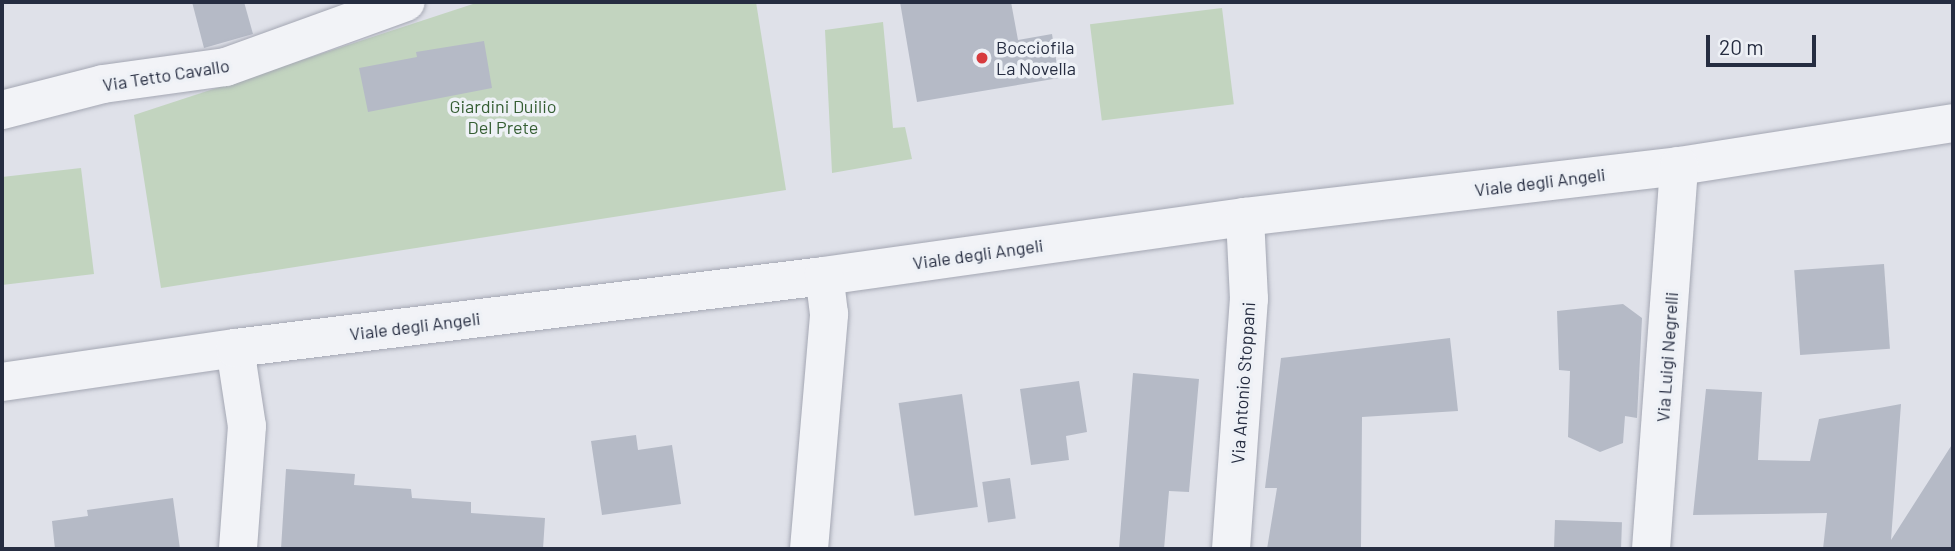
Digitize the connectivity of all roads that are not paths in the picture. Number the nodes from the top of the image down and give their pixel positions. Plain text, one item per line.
1 (406, 2) edge
2 (2, 110) edge
3 (1953, 123) edge
4 (1679, 166) junction
5 (1245, 217) junction
6 (824, 276) junction
7 (235, 348) junction
8 (2, 382) edge
9 (238, 549) edge
10 (809, 549) edge
11 (1231, 549) edge
12 (1651, 549) edge

1 - 2 street, Via Tetto Cavallo
3 - 4 street, Viale degli Angeli
4 - 5 street, Viale degli Angeli
4 - 12 street, Via Luigi Negrelli
5 - 6 street, Viale degli Angeli
5 - 11 street, Via Antonio Stoppani
6 - 7 street, Viale degli Angeli
6 - 10 street
7 - 8 street, Viale degli Angeli
7 - 9 street

